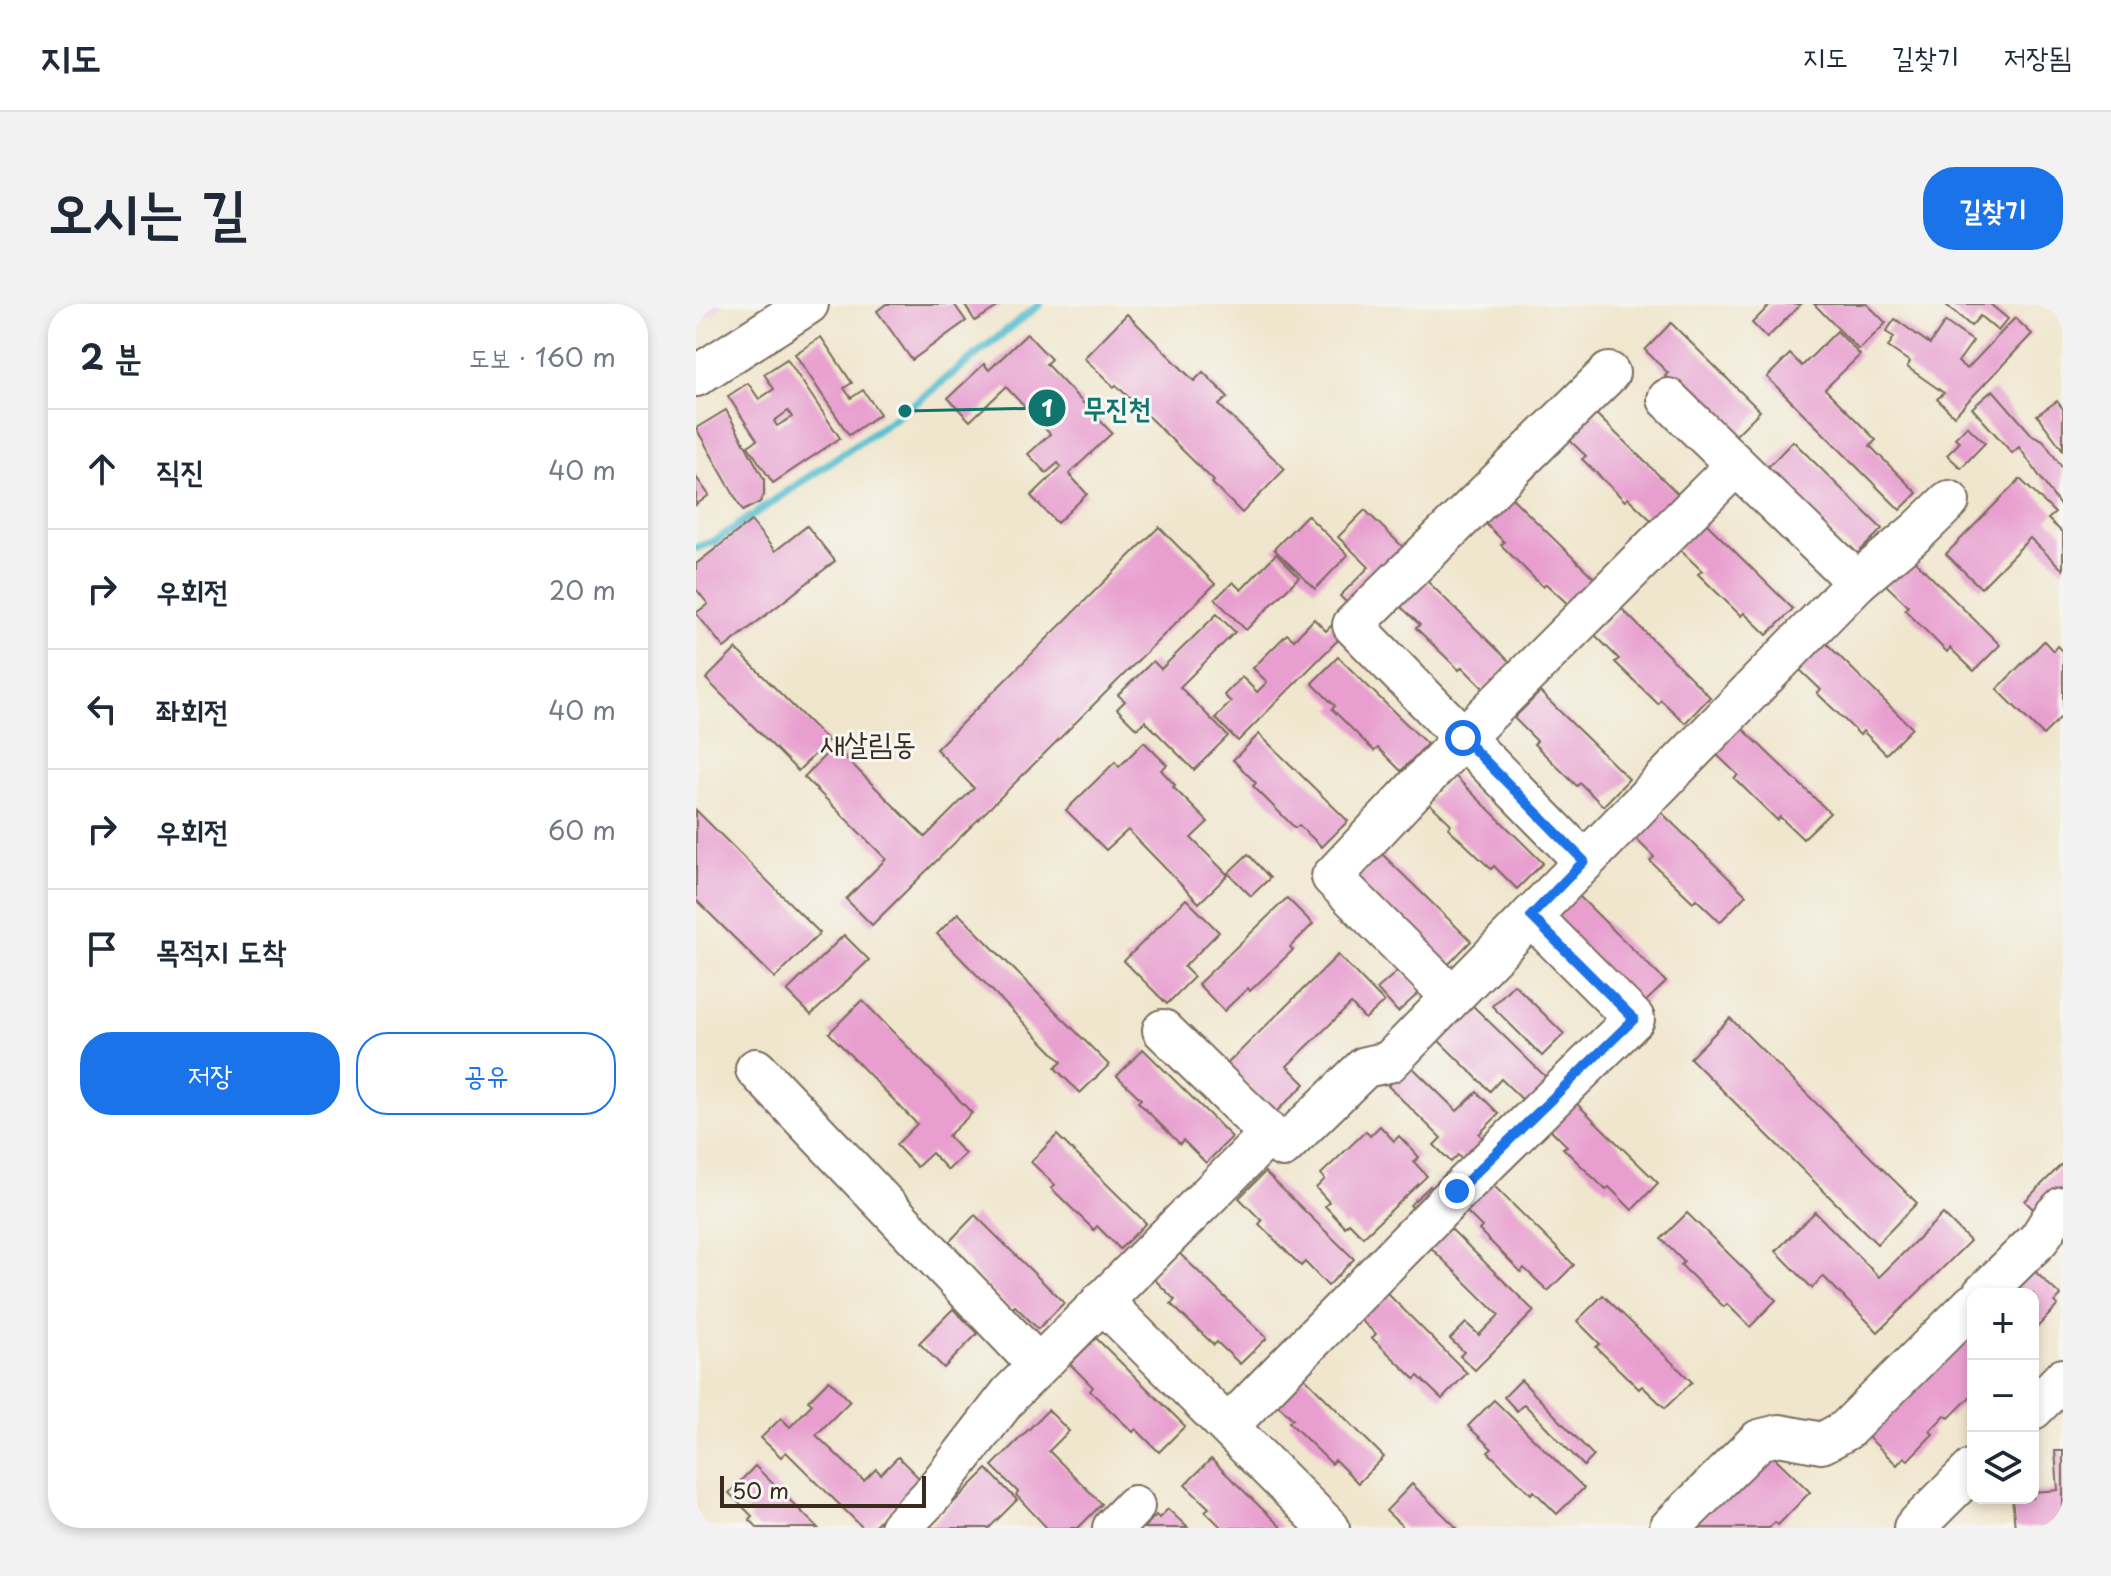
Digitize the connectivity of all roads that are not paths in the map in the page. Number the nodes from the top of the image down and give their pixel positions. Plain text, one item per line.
1 (808, 304) edge
2 (1609, 373) dead end
3 (696, 376) edge
4 (1668, 399) dead end
5 (1736, 465) junction
6 (1949, 501) dead end
7 (1857, 582) junction
8 (1463, 738) junction
9 (1584, 861) junction
10 (1531, 916) junction
11 (1452, 997) junction
12 (1163, 1030) dead end
13 (756, 1069) dead end
14 (1269, 1135) junction
15 (2063, 1207) edge
16 (2051, 1246) edge
17 (1992, 1288) edge
18 (1102, 1301) junction
19 (1967, 1310) edge
20 (1038, 1365) junction
21 (2063, 1379) edge
22 (2039, 1403) edge
23 (1228, 1426) junction
24 (1967, 1475) edge
25 (900, 1528) edge
26 (1329, 1528) edge
27 (1670, 1528) edge
28 (1914, 1528) edge

1 - 3 street
2 - 8 street
4 - 5 street
5 - 7 street
5 - 8 street
6 - 7 street
7 - 9 street
8 - 9 street
8 - 11 street
9 - 10 street
10 - 11 street
10 - 23 street
11 - 14 street
12 - 14 street
13 - 20 street
14 - 18 street
15 - 16 street
16 - 17 street
18 - 20 street
18 - 23 street
19 - 27 street
20 - 25 street
21 - 22 street
23 - 26 street
24 - 28 street

